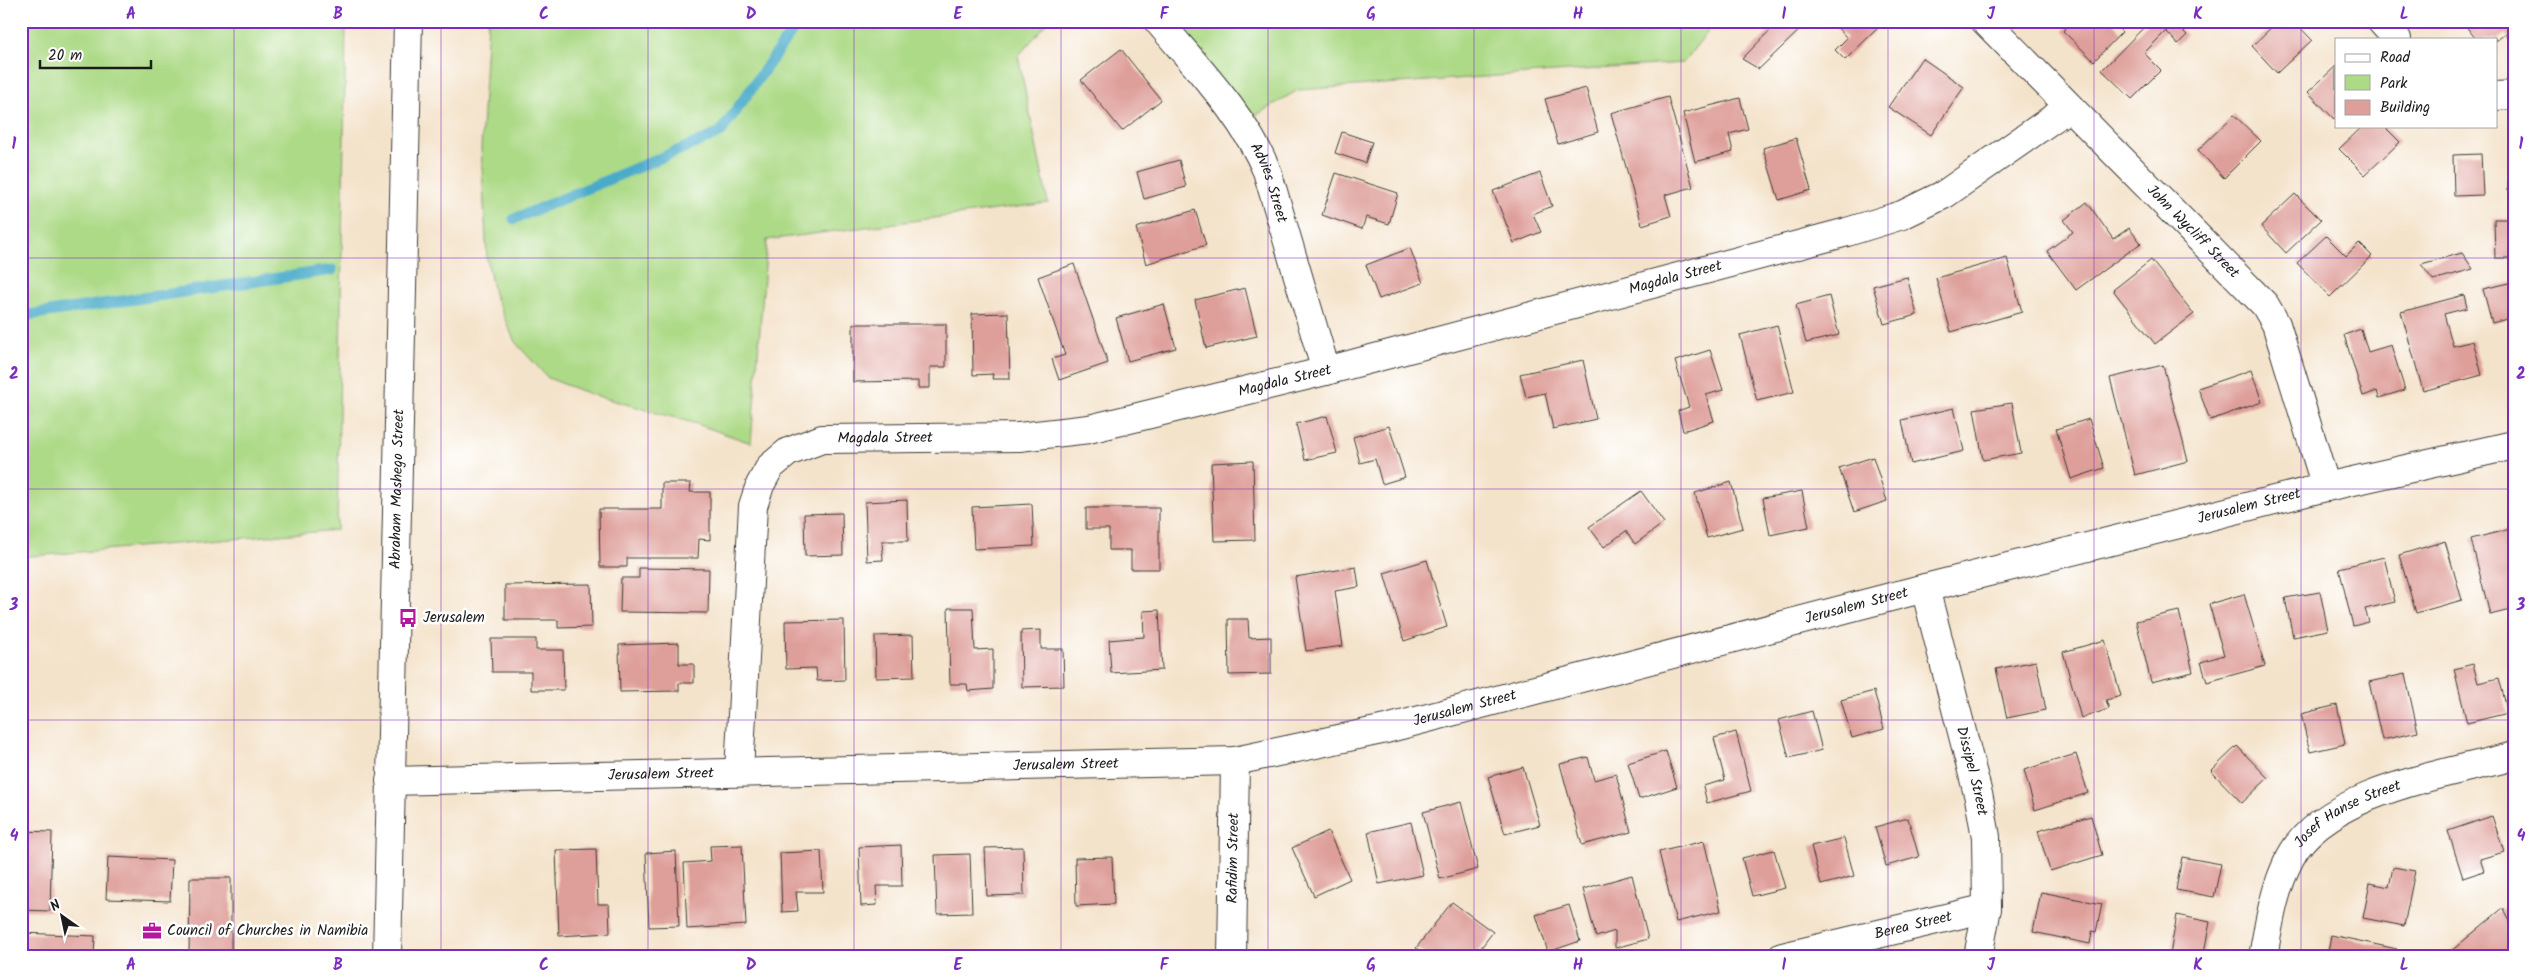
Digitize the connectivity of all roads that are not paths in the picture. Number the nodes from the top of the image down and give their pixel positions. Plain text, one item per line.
1 (408, 21) edge
2 (1158, 21) edge
3 (1985, 21) edge
4 (2381, 21) edge
5 (2397, 38) edge
6 (2498, 96) edge
7 (2514, 96) edge
8 (2068, 108) junction
9 (1326, 371) junction
10 (2514, 445) edge
11 (2326, 487) junction
12 (1925, 588) junction
13 (2514, 756) edge
14 (1235, 761) junction
15 (740, 772) junction
16 (390, 781) junction
17 (1987, 908) junction
18 (387, 957) edge
19 (1232, 957) edge
20 (1782, 957) edge
21 (1978, 957) edge
22 (2263, 957) edge

1 - 16 street, Abraham Mashego Street
2 - 9 street, Advies Street
3 - 8 street, John Wycliff Street
4 - 5 street
6 - 7 street
8 - 9 street, Magdala Street
8 - 11 street, John Wycliff Street
9 - 15 street, Magdala Street
10 - 11 street, Jerusalem Street
11 - 12 street, Jerusalem Street
12 - 14 street, Jerusalem Street
12 - 17 street, Dissipel Street
13 - 22 street, Josef Hanse Street
14 - 15 street, Jerusalem Street
14 - 19 street, Rafidim Street
15 - 16 street, Jerusalem Street
16 - 18 street, Abraham Mashego Street
17 - 20 street, Berea Street
17 - 21 street, Dissipel Street

